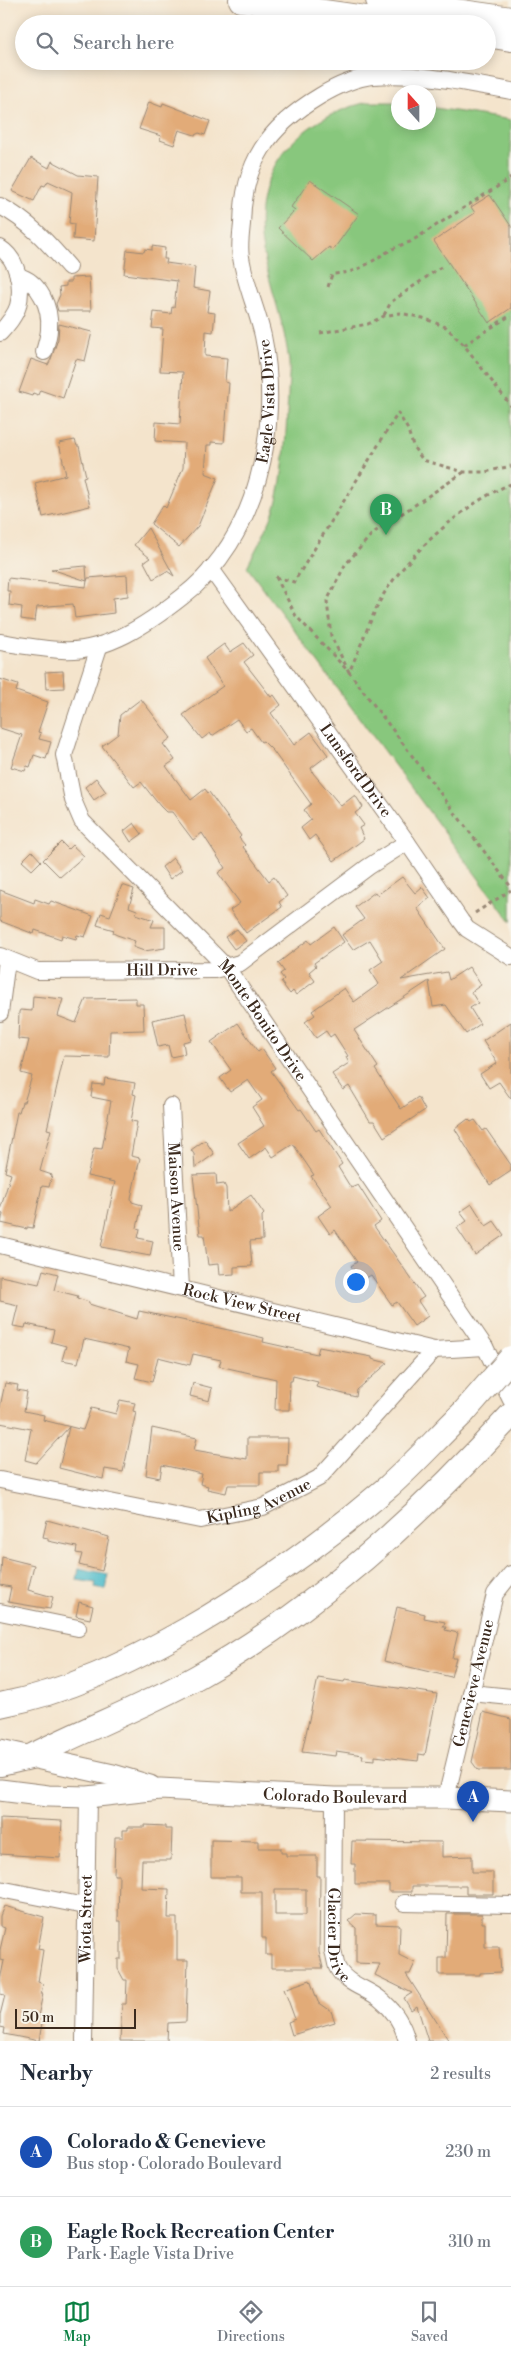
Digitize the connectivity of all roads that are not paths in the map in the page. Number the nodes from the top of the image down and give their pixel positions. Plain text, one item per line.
1 (241, 0) edge
2 (378, 0) edge
3 (345, 15) edge
4 (483, 15) edge
5 (496, 17) edge
6 (511, 19) edge
7 (496, 36) edge
8 (511, 38) edge
9 (511, 91) edge
10 (0, 206) edge
11 (0, 248) edge
12 (70, 267) dead end
13 (18, 276) junction
14 (0, 332) edge
15 (44, 352) dead end
16 (211, 570) junction
17 (0, 642) edge
18 (99, 647) junction
19 (407, 842) junction
20 (511, 957) edge
21 (4, 958) edge
22 (227, 968) junction
23 (0, 1013) edge
24 (171, 1106) dead end
25 (0, 1245) edge
26 (181, 1288) junction
27 (485, 1347) junction
28 (434, 1350) junction
29 (511, 1358) edge
30 (511, 1400) edge
31 (511, 1415) edge
32 (1, 1483) edge
33 (511, 1574) edge
34 (0, 1612) edge
35 (78, 1628) dead end
36 (471, 1693) junction
37 (511, 1697) edge
38 (0, 1705) edge
39 (0, 1750) edge
40 (30, 1757) junction
41 (0, 1764) edge
42 (160, 1789) junction
43 (0, 1790) edge
44 (88, 1797) junction
45 (334, 1798) junction
46 (446, 1798) junction
47 (511, 1801) edge
48 (0, 1889) edge
49 (404, 1903) dead end
50 (511, 1905) edge
51 (85, 1906) junction
52 (84, 2041) edge
53 (407, 2041) edge

1 - 3 highway
2 - 4 highway
5 - 6 highway
7 - 8 highway
9 - 16 street, Eagle Vista Drive
10 - 12 street
11 - 13 street
13 - 14 street
13 - 15 street
16 - 18 street, Eagle Vista Drive
16 - 19 street, Lunsford Drive
17 - 18 street, Eagle Vista Drive
18 - 22 street, Monte Bonito Drive
19 - 20 street, Lunsford Drive
19 - 22 street, Hill Drive
21 - 22 street, Hill Drive
21 - 23 street
22 - 27 street, Monte Bonito Drive
24 - 26 street, Maison Avenue
25 - 26 street, Rock View Street
26 - 28 street, Rock View Street
27 - 28 street, Rock View Street
27 - 30 street, Monte Bonito Drive
28 - 32 street, Kipling Avenue
29 - 38 highway, bridge
31 - 40 highway
33 - 36 street, Genevieve Avenue
34 - 35 street
36 - 37 street
36 - 46 street, Genevieve Avenue
39 - 40 main road, Colorado Boulevard
40 - 41 highway
40 - 42 main road, Colorado Boulevard
42 - 44 main road, Colorado Boulevard
42 - 45 main road, Colorado Boulevard
43 - 44 main road, Colorado Boulevard
44 - 51 street, Wiota Street
45 - 46 main road, Colorado Boulevard
45 - 53 street, Glacier Drive
46 - 47 main road, Colorado Boulevard
48 - 51 street
49 - 50 street
51 - 52 street, Wiota Street

